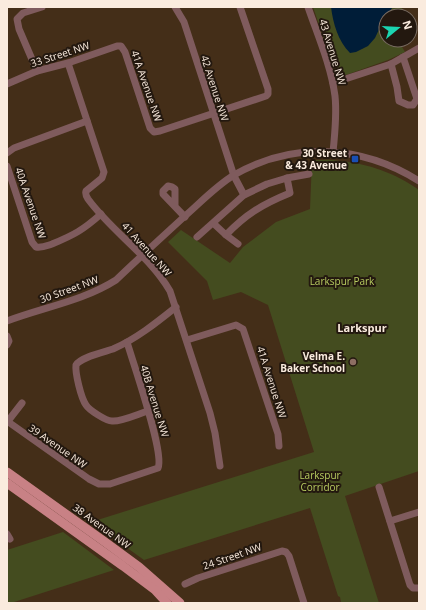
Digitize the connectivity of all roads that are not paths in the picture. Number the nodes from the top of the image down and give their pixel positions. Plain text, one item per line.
1 (42, 7) edge
2 (175, 7) edge
3 (240, 7) edge
4 (308, 7) edge
5 (121, 46) joint
6 (419, 48) edge
7 (403, 58) junction
8 (68, 63) junction
9 (391, 64) junction
10 (37, 71) junction
11 (7, 84) edge
12 (333, 84) junction
13 (213, 114) junction
14 (87, 121) junction
15 (333, 152) junction
16 (7, 153) edge
17 (7, 166) edge
18 (309, 174) dead end
19 (234, 176) junction
20 (287, 178) junction
21 (419, 180) edge
22 (244, 195) junction
23 (175, 205) dead end
24 (101, 214) junction
25 (185, 217) junction
26 (213, 223) junction
27 (226, 235) junction
28 (197, 237) dead end
29 (238, 244) dead end
30 (142, 256) junction
31 (176, 307) junction
32 (7, 321) edge
33 (7, 336) edge
34 (187, 340) junction
35 (127, 342) junction
36 (7, 345) edge
37 (22, 403) dead end
38 (148, 411) junction
39 (7, 421) edge
40 (279, 446) dead end
41 (220, 466) dead end
42 (7, 472) edge
43 (7, 483) edge
44 (99, 484) joint
45 (379, 487) dead end
46 (419, 512) edge
47 (390, 521) junction
48 (185, 584) dead end
49 (416, 588) edge
50 (167, 603) edge
51 (180, 603) edge
52 (304, 603) edge

1 - 10 street
2 - 13 street, 42 Avenue NW
3 - 13 street
4 - 12 street, 43 Avenue NW
5 - 8 street, 33 Street NW
5 - 13 street, 41A Avenue NW
6 - 7 street
7 - 9 street
7 - 9 street
8 - 10 street, 33 Street NW
8 - 14 street, 41 Avenue NW
9 - 12 street
10 - 11 street, 33 Street NW
12 - 15 street, 43 Avenue NW
13 - 19 street, 42 Avenue NW
14 - 16 street
14 - 24 street, 41 Avenue NW
15 - 19 street, 30 Street NW
15 - 21 street, 30 Street NW
17 - 24 street, 40A Avenue NW
18 - 20 street
19 - 22 street, 42 Avenue NW
19 - 25 street, 30 Street NW
20 - 22 street
20 - 27 street
22 - 26 street
23 - 25 street
24 - 30 street, 41 Avenue NW
25 - 30 street, 30 Street NW
26 - 27 street
26 - 28 street
27 - 29 street
30 - 31 street, 41 Avenue NW
30 - 32 street, 30 Street NW
31 - 34 street, 41 Avenue NW
31 - 35 street
33 - 36 street
34 - 40 street, 41A Avenue NW
34 - 41 street, 41 Avenue NW
35 - 38 street, 40B Avenue NW
35 - 38 street
37 - 39 street, 39 Avenue NW
38 - 44 street, 40B Avenue NW
39 - 44 street, 39 Avenue NW
42 - 51 main road, 38 Avenue NW
43 - 50 main road, 38 Avenue NW
45 - 47 street
46 - 47 street
47 - 49 street
48 - 52 street, 24 Street NW

